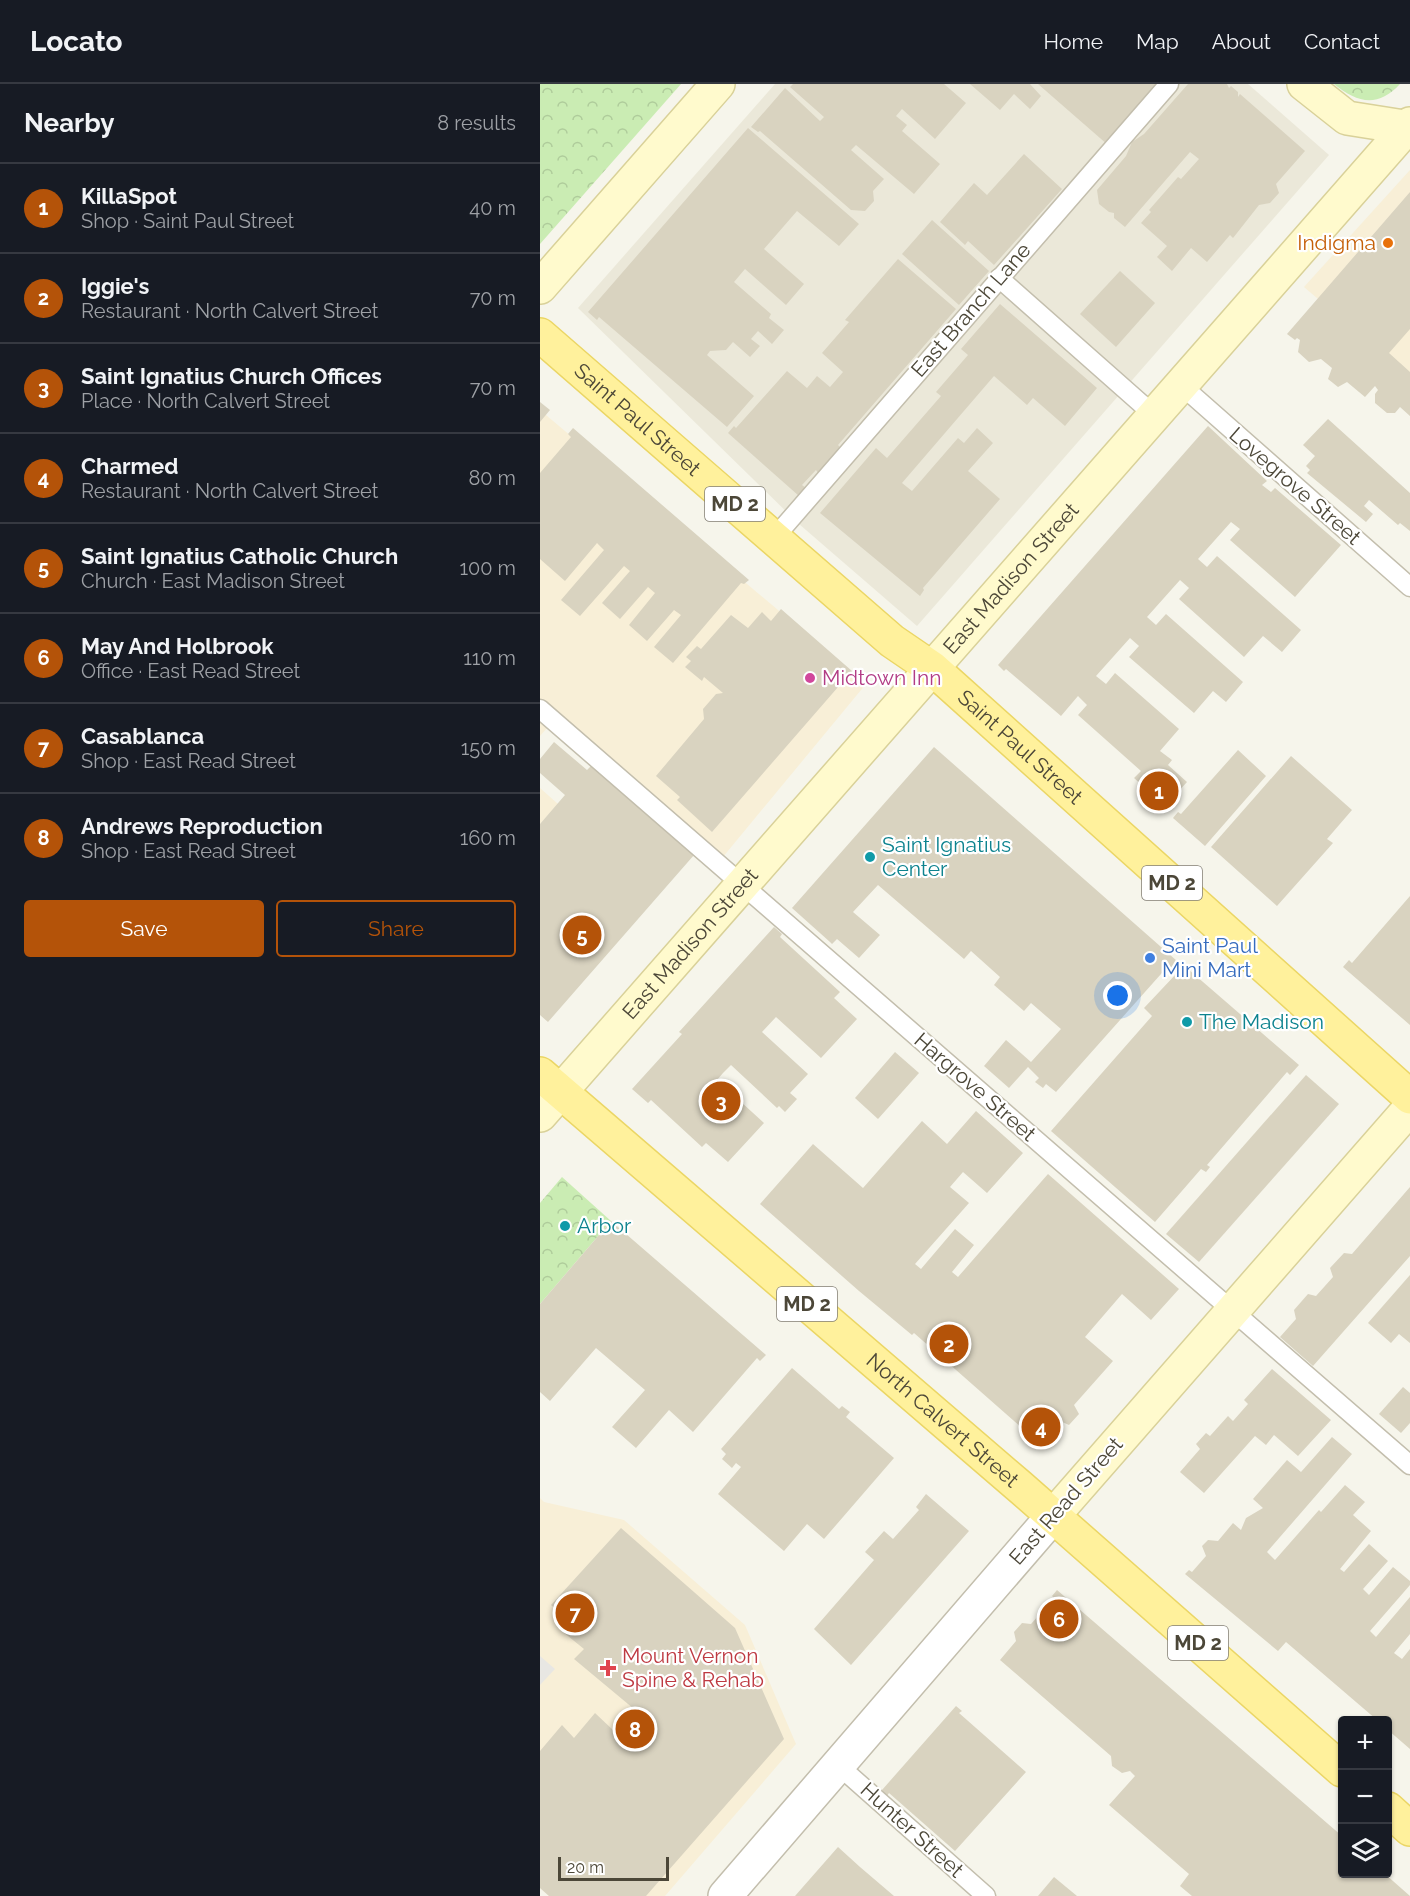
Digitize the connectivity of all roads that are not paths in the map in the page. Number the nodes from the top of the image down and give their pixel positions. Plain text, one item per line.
1 (718, 84) edge
2 (1169, 84) edge
3 (1304, 84) edge
4 (1409, 126) edge
5 (999, 278) junction
6 (540, 287) edge
7 (540, 335) edge
8 (1181, 385) junction
9 (1154, 416) junction
10 (774, 538) junction
11 (1410, 587) edge
12 (933, 669) junction
13 (540, 709) edge
14 (742, 885) junction
15 (547, 1093) edge
16 (1410, 1097) edge
17 (1410, 1108) edge
18 (1233, 1310) junction
19 (1410, 1465) edge
20 (1053, 1516) junction
21 (838, 1765) junction
22 (1338, 1766) edge
23 (1392, 1813) edge
24 (1410, 1829) edge
25 (725, 1896) edge
26 (986, 1896) edge

1 - 6 main road
2 - 5 lane, East Branch Lane
3 - 4 main road
4 - 8 main road, East Madison Street
5 - 9 lane
5 - 10 lane, East Branch Lane
7 - 10 main road, Saint Paul Street / MD 2
8 - 9 main road, East Madison Street
8 - 11 lane, Lovegrove Street
9 - 12 main road, East Madison Street
10 - 12 main road, Saint Paul Street / MD 2
12 - 14 main road, East Madison Street
12 - 16 main road, Saint Paul Street / MD 2
13 - 14 lane, Hargrove Street
14 - 15 main road, East Madison Street
14 - 18 lane, Hargrove Street
15 - 20 main road, North Calvert Street / MD 2
17 - 18 main road, East Read Street
18 - 19 lane, Hargrove Street
18 - 20 main road, East Read Street
20 - 21 street, East Read Street
20 - 22 main road, North Calvert Street / MD 2
21 - 25 street, East Read Street
21 - 26 lane, Hunter Street
23 - 24 main road

